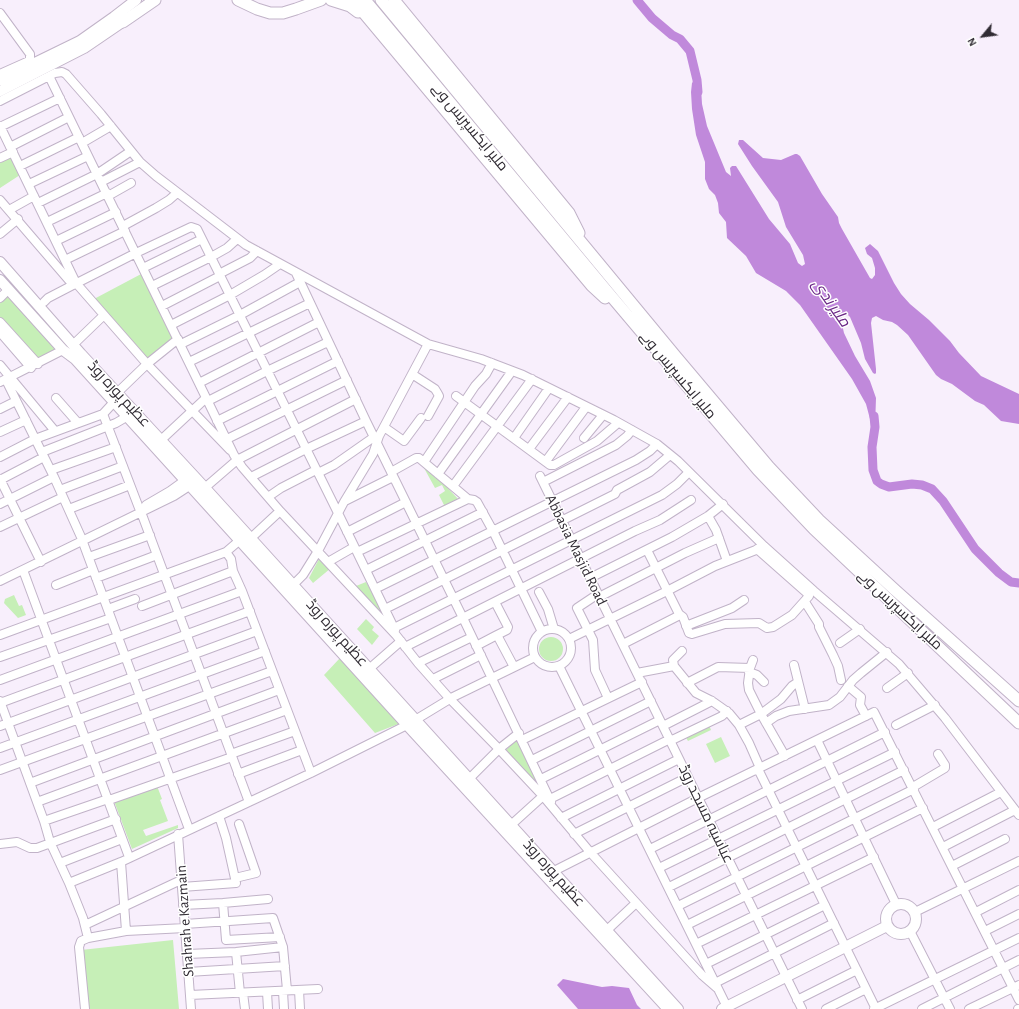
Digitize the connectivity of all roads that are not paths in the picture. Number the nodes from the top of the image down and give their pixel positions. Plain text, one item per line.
1 (136, 0) edge
2 (150, 0) edge
3 (155, 0) edge
4 (238, 0) edge
5 (255, 0) edge
6 (302, 0) edge
7 (322, 0) edge
8 (331, 0) edge
9 (353, 0) edge
10 (365, 0) edge
11 (381, 0) edge
12 (394, 0) edge
13 (0, 14) edge
14 (123, 22) junction
15 (373, 23) junction
16 (82, 44) junction
17 (0, 74) edge
18 (49, 76) junction
19 (0, 80) edge
20 (0, 91) edge
21 (60, 98) junction
22 (0, 101) edge
23 (69, 117) junction
24 (111, 126) junction
25 (0, 127) edge
26 (2, 136) edge
27 (80, 140) junction
28 (11, 149) junction
29 (131, 151) junction
30 (88, 156) junction
31 (0, 158) edge
32 (140, 162) junction
33 (20, 166) junction
34 (97, 174) junction
35 (101, 182) junction
36 (131, 183) dead end
37 (28, 184) junction
38 (177, 192) junction
39 (107, 195) junction
40 (36, 199) junction
41 (0, 200) edge
42 (9, 210) junction
43 (116, 212) junction
44 (18, 220) junction
45 (47, 222) junction
46 (124, 229) junction
47 (0, 234) edge
48 (202, 239) junction
49 (237, 240) junction
50 (56, 241) junction
51 (587, 249) junction
52 (257, 251) junction
53 (136, 253) junction
54 (0, 255) edge
55 (211, 257) junction
56 (65, 260) junction
57 (0, 262) edge
58 (280, 264) junction
59 (143, 268) junction
60 (296, 273) junction
61 (0, 275) edge
62 (220, 275) junction
63 (0, 280) edge
64 (300, 282) junction
65 (75, 284) junction
66 (152, 286) junction
67 (7, 291) dead end
68 (230, 295) junction
69 (0, 298) edge
70 (44, 302) junction
71 (310, 303) junction
72 (162, 306) junction
73 (104, 315) junction
74 (240, 315) junction
75 (0, 322) edge
76 (319, 322) junction
77 (633, 322) junction
78 (171, 325) junction
79 (0, 332) edge
80 (249, 333) junction
81 (179, 341) junction
82 (328, 342) junction
83 (68, 344) junction
84 (428, 344) junction
85 (258, 352) junction
86 (78, 356) junction
87 (338, 361) junction
88 (189, 362) junction
89 (492, 363) junction
90 (147, 364) junction
91 (0, 365) edge
92 (35, 366) junction
93 (267, 371) junction
94 (512, 371) junction
95 (412, 374) junction
96 (532, 379) junction
97 (6, 380) edge
98 (347, 380) junction
99 (199, 383) junction
100 (549, 388) junction
101 (277, 391) junction
102 (456, 396) dead end
103 (116, 397) junction
104 (568, 397) junction
105 (56, 398) dead end
106 (207, 400) junction
107 (356, 400) junction
108 (16, 401) junction
109 (464, 402) junction
110 (586, 406) junction
111 (0, 409) edge
112 (191, 410) junction
113 (286, 410) junction
114 (103, 414) junction
115 (481, 414) junction
116 (603, 415) junction
117 (128, 416) junction
118 (26, 420) junction
119 (217, 421) junction
120 (366, 421) junction
121 (618, 422) junction
122 (78, 423) junction
123 (108, 426) junction
124 (498, 426) junction
125 (384, 427) junction
126 (296, 429) junction
127 (632, 430) junction
128 (55, 431) junction
129 (0, 432) edge
130 (514, 438) junction
131 (584, 438) dead end
132 (35, 439) junction
133 (227, 439) junction
134 (376, 439) junction
135 (161, 440) junction
136 (657, 444) junction
137 (116, 447) junction
138 (306, 449) junction
139 (529, 449) junction
140 (43, 455) junction
141 (670, 455) junction
142 (0, 457) edge
143 (235, 457) junction
144 (546, 461) junction
145 (424, 462) junction
146 (123, 466) junction
147 (317, 472) junction
148 (689, 472) junction
149 (52, 474) junction
150 (392, 474) junction
151 (438, 474) junction
152 (251, 477) junction
153 (0, 479) edge
154 (191, 480) junction
155 (130, 485) junction
156 (453, 486) junction
157 (202, 491) junction
158 (62, 494) junction
159 (268, 497) junction
160 (10, 499) junction
161 (468, 499) junction
162 (691, 500) dead end
163 (344, 502) junction
164 (406, 502) junction
165 (552, 502) junction
166 (0, 504) edge
167 (723, 504) junction
168 (69, 509) junction
169 (140, 510) junction
170 (280, 511) junction
171 (338, 512) junction
172 (483, 512) junction
173 (708, 516) junction
174 (19, 518) junction
175 (562, 521) junction
176 (417, 524) junction
177 (0, 527) edge
178 (493, 531) junction
179 (347, 532) junction
180 (150, 534) junction
181 (719, 538) junction
182 (82, 539) junction
183 (246, 539) junction
184 (571, 540) junction
185 (426, 541) junction
186 (761, 548) junction
187 (356, 550) junction
188 (502, 550) junction
189 (647, 550) junction
190 (318, 551) junction
191 (226, 552) junction
192 (157, 555) junction
193 (89, 557) junction
194 (581, 559) junction
195 (40, 560) junction
196 (435, 561) junction
197 (727, 561) junction
198 (328, 562) junction
199 (656, 569) junction
200 (23, 570) junction
201 (93, 570) junction
202 (366, 570) junction
203 (512, 570) junction
204 (233, 571) junction
205 (165, 574) junction
206 (0, 577) edge
207 (96, 578) junction
208 (590, 578) junction
209 (444, 580) junction
210 (0, 581) edge
211 (56, 585) dead end
212 (293, 585) junction
213 (375, 589) junction
214 (521, 589) junction
215 (242, 591) junction
216 (667, 591) junction
217 (539, 592) dead end
218 (172, 594) junction
219 (599, 596) junction
220 (103, 597) junction
221 (453, 598) junction
222 (135, 599) dead end
223 (744, 600) dead end
224 (495, 602) junction
225 (805, 602) junction
226 (142, 606) dead end
227 (108, 609) junction
228 (385, 609) junction
229 (250, 611) junction
230 (179, 614) junction
231 (680, 615) junction
232 (111, 618) junction
233 (463, 618) junction
234 (610, 619) junction
235 (41, 620) junction
236 (686, 626) junction
237 (554, 629) junction
238 (589, 629) junction
239 (860, 629) junction
240 (257, 631) junction
241 (542, 632) junction
242 (187, 634) junction
243 (0, 635) edge
244 (497, 635) junction
245 (118, 637) junction
246 (472, 637) junction
247 (399, 638) junction
248 (568, 639) junction
249 (48, 640) junction
250 (840, 643) dead end
251 (623, 644) junction
252 (476, 646) junction
253 (265, 651) junction
254 (682, 651) dead end
255 (887, 652) junction
256 (194, 654) junction
257 (481, 655) junction
258 (0, 657) edge
259 (125, 657) junction
260 (535, 657) junction
261 (56, 660) junction
262 (418, 663) junction
263 (794, 665) dead end
264 (559, 666) junction
265 (674, 666) junction
266 (750, 667) junction
267 (514, 668) junction
268 (369, 669) junction
269 (272, 671) junction
270 (637, 673) junction
271 (908, 673) junction
272 (202, 674) junction
273 (132, 677) junction
274 (492, 678) junction
275 (433, 679) junction
276 (0, 680) edge
277 (63, 680) junction
278 (841, 680) dead end
279 (642, 682) junction
280 (764, 682) dead end
281 (798, 682) junction
282 (687, 683) junction
283 (848, 686) junction
284 (887, 688) dead end
285 (279, 690) junction
286 (209, 694) junction
287 (140, 697) junction
288 (608, 698) junction
289 (450, 699) junction
290 (70, 700) junction
291 (651, 701) junction
292 (712, 701) junction
293 (1019, 701) edge
294 (0, 702) edge
295 (934, 705) junction
296 (805, 709) junction
297 (287, 710) junction
298 (582, 710) junction
299 (727, 711) junction
300 (216, 714) junction
301 (761, 714) junction
302 (866, 716) junction
303 (147, 717) junction
304 (78, 720) junction
305 (411, 722) junction
306 (662, 723) junction
307 (766, 723) junction
308 (1019, 723) edge
309 (4, 725) edge
310 (739, 725) junction
311 (896, 725) dead end
312 (591, 730) junction
313 (295, 731) junction
314 (885, 732) junction
315 (224, 733) junction
316 (154, 736) junction
317 (520, 737) junction
318 (85, 739) junction
319 (670, 740) junction
320 (817, 740) junction
321 (15, 742) junction
322 (0, 748) edge
323 (499, 749) junction
324 (601, 749) junction
325 (302, 750) junction
326 (895, 752) junction
327 (938, 754) dead end
328 (232, 755) junction
329 (785, 756) junction
330 (162, 757) junction
331 (679, 759) junction
332 (92, 760) junction
333 (532, 760) junction
334 (22, 762) junction
335 (827, 762) junction
336 (759, 768) junction
337 (611, 769) junction
338 (0, 770) edge
339 (904, 770) junction
340 (311, 773) junction
341 (238, 774) junction
342 (688, 778) junction
343 (170, 779) junction
344 (468, 779) junction
345 (541, 779) junction
346 (100, 780) junction
347 (836, 780) junction
348 (30, 783) junction
349 (620, 788) junction
350 (913, 788) junction
351 (769, 791) junction
352 (1001, 792) junction
353 (546, 798) junction
354 (698, 798) junction
355 (107, 800) junction
356 (846, 800) junction
357 (37, 802) junction
358 (250, 802) junction
359 (629, 806) junction
360 (923, 808) junction
361 (778, 809) junction
362 (1017, 813) edge
363 (218, 816) junction
364 (561, 818) junction
365 (116, 819) junction
366 (855, 819) junction
367 (708, 820) junction
368 (44, 821) junction
369 (239, 824) dead end
370 (511, 825) junction
371 (640, 827) junction
372 (933, 827) junction
373 (189, 829) junction
374 (787, 829) junction
375 (178, 834) junction
376 (574, 834) junction
377 (717, 838) junction
378 (864, 838) junction
379 (122, 839) junction
380 (1006, 839) dead end
381 (50, 842) junction
382 (0, 843) edge
383 (943, 847) junction
384 (797, 848) junction
385 (650, 849) junction
386 (590, 852) junction
387 (874, 856) junction
388 (129, 857) junction
389 (727, 858) junction
390 (1019, 861) edge
391 (121, 862) junction
392 (60, 863) junction
393 (806, 866) junction
394 (952, 866) junction
395 (659, 868) junction
396 (549, 873) junction
397 (736, 877) junction
398 (235, 878) junction
399 (69, 883) junction
400 (181, 884) junction
401 (815, 885) junction
402 (668, 887) junction
403 (964, 888) junction
404 (1019, 890) edge
405 (746, 896) junction
406 (268, 899) dead end
407 (223, 903) junction
408 (636, 903) junction
409 (896, 904) junction
410 (183, 905) junction
411 (825, 905) junction
412 (124, 906) junction
413 (678, 906) junction
414 (915, 912) junction
415 (976, 912) junction
416 (1019, 914) edge
417 (755, 915) junction
418 (224, 922) junction
419 (834, 923) junction
420 (85, 925) junction
421 (687, 925) junction
422 (185, 926) junction
423 (887, 926) junction
424 (606, 930) junction
425 (126, 931) junction
426 (910, 931) junction
427 (985, 931) junction
428 (764, 935) junction
429 (280, 937) junction
430 (88, 938) junction
431 (1019, 938) edge
432 (696, 944) junction
433 (283, 947) junction
434 (846, 947) junction
435 (994, 950) junction
436 (236, 952) junction
437 (774, 953) junction
438 (187, 954) junction
439 (1019, 960) edge
440 (706, 964) junction
441 (285, 966) junction
442 (1003, 968) junction
443 (238, 970) junction
444 (857, 970) junction
445 (188, 972) junction
446 (786, 977) junction
447 (936, 979) junction
448 (716, 986) junction
449 (1016, 986) edge
450 (318, 989) dead end
451 (866, 989) junction
452 (285, 990) junction
453 (299, 990) junction
454 (266, 992) junction
455 (242, 993) junction
456 (190, 995) junction
457 (945, 998) junction
458 (797, 1000) junction
459 (1019, 1000) edge
460 (729, 1007) edge
461 (85, 1009) edge
462 (191, 1009) edge
463 (245, 1009) edge
464 (268, 1009) edge
465 (284, 1009) edge
466 (300, 1009) edge
467 (668, 1009) edge
468 (678, 1009) edge
469 (802, 1009) edge
470 (826, 1009) edge
471 (875, 1009) edge
472 (922, 1009) edge
473 (950, 1009) edge
474 (969, 1009) edge

1 - 16 main road
2 - 14 main road
3 - 14 highway
4 - 7 highway
5 - 6 highway
8 - 15 highway
9 - 15 highway
10 - 77 highway, ملیر ایکسپریس وے
11 - 51 highway, ملیر ایکسپریس وے
12 - 51 highway
13 - 17 street
14 - 16 main road
15 - 77 highway
16 - 19 main road
16 - 20 main road
18 - 21 street
18 - 22 street
18 - 24 street
21 - 23 street
21 - 25 street
23 - 27 street
23 - 28 street
24 - 27 street
24 - 29 street
25 - 26 street
26 - 28 street
27 - 30 street
27 - 33 street
28 - 31 street
28 - 33 street
29 - 32 street
29 - 34 street
30 - 34 street
30 - 37 street
32 - 35 street
32 - 38 street
33 - 37 street
34 - 35 street
34 - 40 street
35 - 39 street
36 - 39 street
37 - 40 street
38 - 46 street
38 - 49 street
39 - 43 street
39 - 45 street
40 - 42 street
40 - 45 street
41 - 42 street
42 - 44 street
43 - 46 street
43 - 50 street
44 - 47 street
44 - 65 street
45 - 50 street
46 - 53 street
46 - 56 street
48 - 53 street
48 - 55 street
48 - 59 street
49 - 52 street
49 - 55 street
50 - 56 street
51 - 293 highway, ملیر ایکسپریس وے
52 - 58 street
52 - 62 street
53 - 59 street
53 - 65 street
54 - 70 main road, عظیم پورہ روڈ
55 - 62 street
55 - 66 street
56 - 65 street
57 - 83 main road
58 - 60 street
58 - 68 street
59 - 66 street
60 - 64 street
60 - 84 street
61 - 83 main road
62 - 68 street
62 - 72 street
63 - 83 main road, عظیم پورہ روڈ
64 - 71 street
64 - 74 street
65 - 70 street
65 - 73 street
66 - 72 street
67 - 69 street
68 - 74 street
68 - 78 street
70 - 83 main road, عظیم پورہ روڈ
71 - 76 street
71 - 80 street
72 - 78 street
73 - 83 street
73 - 90 street
74 - 80 street
74 - 81 street
75 - 92 street
76 - 82 street
76 - 85 street
77 - 308 highway, ملیر ایکسپریس وے
78 - 81 street
79 - 92 street
80 - 85 street
80 - 88 street
81 - 88 street
81 - 90 street
82 - 87 street
82 - 93 street
83 - 86 main road, عظیم پورہ روڈ
83 - 86 main road, عظیم پورہ روڈ
83 - 92 street
84 - 89 street
84 - 95 street
85 - 93 street
85 - 99 street
86 - 103 main road, عظیم پورہ روڈ
87 - 98 street
87 - 101 street
88 - 99 street
89 - 94 street
89 - 109 street
90 - 103 street
90 - 112 street
91 - 97 street
92 - 97 street
93 - 101 street
93 - 106 street
94 - 96 street
94 - 115 street
95 - 125 street
95 - 125 street
96 - 100 street
96 - 124 street
97 - 108 street
97 - 128 street
98 - 107 street
98 - 113 street
99 - 106 street
100 - 104 street
100 - 130 street
101 - 113 street
101 - 119 street
102 - 109 street
103 - 114 street
103 - 117 main road, عظیم پورہ روڈ
103 - 135 main road, عظیم پورہ روڈ
104 - 110 street
104 - 139 street
105 - 122 street
106 - 112 street
106 - 119 street
107 - 120 street
107 - 126 street
108 - 111 street
108 - 118 street
109 - 115 street
109 - 145 street
110 - 116 street
110 - 144 street
112 - 135 street
112 - 143 street
113 - 126 street
113 - 133 street
114 - 122 street
114 - 123 street
115 - 124 street
115 - 151 street
116 - 121 street
116 - 131 street
117 - 123 street
117 - 154 main road, عظیم پورہ روڈ
118 - 129 street
118 - 132 street
119 - 133 street
120 - 134 street
120 - 138 street
121 - 127 street
121 - 144 street
122 - 128 street
123 - 137 street
123 - 140 street
124 - 130 street
124 - 156 street
125 - 134 street
126 - 138 street
126 - 143 street
127 - 136 street
127 - 165 street, Abbasia Masjid Road
128 - 132 street
130 - 139 street
132 - 140 street
132 - 142 street
133 - 143 street
134 - 147 street
134 - 150 street
134 - 163 street
135 - 154 main road, عظیم پورہ روڈ
136 - 141 street
136 - 165 street
137 - 146 street
137 - 149 street
138 - 147 street
138 - 152 street
139 - 144 street
140 - 149 street
140 - 153 street
141 - 148 street
141 - 175 street
143 - 152 street
143 - 157 street
145 - 150 street
145 - 151 street
146 - 155 street
146 - 158 street
147 - 159 street
147 - 171 street
148 - 167 street
148 - 184 street
149 - 158 street
149 - 160 street
150 - 163 street
150 - 164 street
151 - 156 street
152 - 159 street
153 - 160 street
154 - 157 main road, عظیم پورہ روڈ
154 - 169 street
155 - 168 street
155 - 169 street
156 - 161 street
157 - 183 main road, عظیم پورہ روڈ
158 - 168 street
158 - 174 street
159 - 170 street
160 - 166 street
160 - 174 street
161 - 172 street
161 - 176 street
162 - 194 street
163 - 171 street
164 - 176 street
164 - 179 street
165 - 175 street, Abbasia Masjid Road
165 - 178 street
167 - 173 street
167 - 186 street
168 - 182 street
169 - 180 street
169 - 182 street
170 - 183 street
170 - 190 street
171 - 179 street
171 - 190 street
172 - 178 street
172 - 185 street
173 - 181 street
173 - 189 street
174 - 177 street
174 - 195 street
175 - 184 street, Abbasia Masjid Road
175 - 188 street
176 - 185 street
176 - 187 street
178 - 188 street
178 - 196 street
179 - 187 street
180 - 192 street
180 - 193 street
181 - 197 street
181 - 199 street
182 - 193 street
182 - 195 street
183 - 191 street
183 - 212 main road, عظیم پورہ روڈ
183 - 305 main road, عظیم پورہ روڈ
184 - 194 street, Abbasia Masjid Road
184 - 203 street
185 - 196 street
185 - 202 street
186 - 197 street
186 - 225 street
186 - 239 street
187 - 198 street
187 - 202 street
188 - 203 street
188 - 209 street
189 - 199 street
189 - 208 street
190 - 198 street
190 - 212 street
191 - 204 street
191 - 205 street
192 - 205 street
192 - 207 street
193 - 201 street
194 - 208 street, Abbasia Masjid Road
194 - 214 street
195 - 200 street
195 - 206 street
196 - 209 street
196 - 213 street
197 - 216 street
198 - 247 street
199 - 216 street
199 - 219 street
200 - 210 street
200 - 235 street
201 - 207 street
201 - 211 street
202 - 213 street
203 - 214 street
203 - 221 street
204 - 215 street
204 - 218 street
205 - 218 street
205 - 220 street
207 - 220 street
208 - 219 street, Abbasia Masjid Road
209 - 221 street
209 - 228 street
212 - 268 main road, عظیم پورہ روڈ
213 - 228 street
214 - 224 street
214 - 241 street
215 - 229 street
215 - 230 street
216 - 231 street
216 - 234 street
217 - 237 street
218 - 226 street
218 - 230 street
219 - 234 street, Abbasia Masjid Road
219 - 238 street
220 - 227 street
220 - 235 street
221 - 233 street
221 - 247 street
222 - 227 street
223 - 236 street
224 - 233 street
224 - 244 street
225 - 236 street
225 - 278 street
227 - 232 street
228 - 247 street
229 - 240 street
229 - 242 street
230 - 242 street
230 - 245 street
231 - 236 street
231 - 251 street
232 - 245 street
232 - 249 street
233 - 246 street
233 - 247 street
234 - 238 street
234 - 251 street, عباسیہ مسجد روڈ
235 - 243 street
235 - 249 street
237 - 241 street
237 - 248 street
238 - 248 street
238 - 288 street
239 - 250 street
239 - 255 street
240 - 253 street
240 - 256 street
241 - 260 street
242 - 256 street
242 - 259 street
244 - 252 street
244 - 267 street
245 - 259 street
245 - 261 street
246 - 252 street
246 - 262 street
247 - 262 street
247 - 268 street
248 - 264 street
249 - 258 street
249 - 261 street
251 - 270 street, عباسیہ مسجد روڈ
252 - 257 street
253 - 269 street
253 - 272 street
254 - 265 street
255 - 271 street
255 - 283 street
256 - 272 street
256 - 273 street
257 - 274 street
257 - 275 street
259 - 273 street
259 - 277 street
260 - 264 street
260 - 267 street
261 - 276 street
261 - 277 street
262 - 275 street
263 - 281 street
264 - 298 street
265 - 270 street
265 - 282 street
266 - 280 street
266 - 282 street
266 - 301 street
267 - 274 street
268 - 305 main road, عظیم پورہ روڈ
269 - 285 street
269 - 286 street
270 - 279 street, عباسیہ مسجد روڈ
271 - 284 street
271 - 295 street
272 - 286 street
272 - 287 street
273 - 287 street
273 - 290 street
274 - 289 street
274 - 317 street
275 - 289 street
277 - 290 street
277 - 294 street
279 - 288 street
279 - 291 street, عباسیہ مسجد روڈ
281 - 296 street
281 - 301 street
282 - 292 street
283 - 296 street
283 - 302 street
285 - 297 street
285 - 300 street
286 - 300 street
286 - 303 street
287 - 303 street
287 - 304 street
288 - 298 street
289 - 305 street
289 - 323 street
290 - 304 street
290 - 309 street
291 - 306 street, عباسیہ مسجد روڈ
291 - 312 street
292 - 299 street
292 - 306 street
294 - 309 street
295 - 311 street
295 - 352 street
296 - 307 street
297 - 313 street
297 - 315 street
298 - 312 street
298 - 317 street
299 - 310 street
299 - 319 street
300 - 315 street
300 - 316 street
301 - 307 street
301 - 310 street
302 - 314 street
302 - 320 street
303 - 316 street
303 - 318 street
304 - 318 street
304 - 321 street
305 - 340 street
305 - 344 main road, عظیم پورہ روڈ
305 - 396 main road, عظیم پورہ روڈ
306 - 319 street, عباسیہ مسجد روڈ
306 - 324 street
307 - 329 street
309 - 321 street
310 - 336 street
312 - 324 street
312 - 333 street
313 - 325 street
313 - 328 street
314 - 326 street
314 - 335 street
315 - 328 street
315 - 330 street
316 - 330 street
316 - 332 street
317 - 323 street
317 - 333 street
318 - 332 street
318 - 334 street
319 - 331 street, عباسیہ مسجد روڈ
319 - 337 street
320 - 329 street
320 - 335 street
321 - 322 street
321 - 334 street
323 - 344 street
323 - 353 street
324 - 337 street
324 - 345 street
325 - 340 street
325 - 341 street
326 - 339 street
326 - 347 street
327 - 350 street
328 - 341 street
328 - 343 street
329 - 336 street
330 - 343 street
330 - 346 street
331 - 342 street, عباسیہ مسجد روڈ
331 - 349 street
332 - 346 street
332 - 348 street
333 - 345 street
334 - 338 street
334 - 348 street
335 - 347 street
335 - 351 street
336 - 351 street
336 - 354 street
337 - 349 street
337 - 353 street
339 - 350 street
339 - 356 street
340 - 358 street
341 - 358 street
342 - 354 street, عباسیہ مسجد روڈ
342 - 359 street
343 - 355 street
343 - 373 street
344 - 370 main road, عظیم پورہ روڈ
345 - 353 street
346 - 355 street
346 - 357 street
347 - 356 street
347 - 361 street
348 - 357 street
349 - 359 street
349 - 364 street
350 - 360 street
350 - 366 street
351 - 361 street
351 - 367 street
352 - 362 street
352 - 372 street
353 - 364 street
353 - 370 street
354 - 367 street, عباسیہ مسجد روڈ
354 - 371 street
355 - 365 street
355 - 368 street
356 - 366 street
356 - 374 street
357 - 368 street
358 - 363 street
359 - 371 street
359 - 376 street
360 - 372 street
360 - 378 street
361 - 374 street
361 - 377 street
362 - 383 street
363 - 373 street
363 - 398 street
364 - 376 street
365 - 379 street
365 - 381 street
366 - 378 street
366 - 384 street
367 - 377 street, عباسیہ مسجد روڈ
367 - 385 street
368 - 381 street
369 - 398 street
370 - 396 main road, عظیم پورہ روڈ
371 - 385 street
371 - 386 street
372 - 383 street
373 - 375 street
374 - 384 street
374 - 389 street
375 - 388 street
375 - 400 street, Shahrah e Kazmain
376 - 386 street
377 - 389 street, عباسیہ مسجد روڈ
377 - 395 street
378 - 387 street
378 - 393 street
379 - 388 street
379 - 392 street
380 - 394 street
381 - 382 street
381 - 392 street
383 - 394 street
384 - 393 street
384 - 397 street
385 - 395 street
386 - 396 street
386 - 408 street
387 - 401 street
387 - 409 street
388 - 391 street
389 - 397 street, عباسیہ مسجد روڈ
389 - 402 street
390 - 403 street
391 - 399 street
391 - 412 street
392 - 399 street
393 - 401 street
393 - 405 street
394 - 403 street
395 - 402 street
396 - 424 main road, عظیم پورہ روڈ
396 - 467 main road, عظیم پورہ روڈ
397 - 405 street, عباسیہ مسجد روڈ
397 - 413 street
398 - 400 street
399 - 420 street
400 - 410 street, Shahrah e Kazmain
400 - 412 street
401 - 411 street
401 - 417 street
402 - 413 street
403 - 414 street
403 - 415 street
404 - 415 street
405 - 417 street, عباسیہ مسجد روڈ
405 - 421 street
406 - 407 street
407 - 410 street
407 - 418 street
408 - 424 street
408 - 448 street
409 - 414 main road
409 - 423 main road
410 - 422 street, Shahrah e Kazmain
411 - 419 street
411 - 428 street
412 - 420 street
412 - 425 street
413 - 421 street
414 - 426 main road
415 - 427 street
416 - 427 street
417 - 428 street, عباسیہ مسجد روڈ
417 - 432 street
418 - 422 street
418 - 429 street
418 - 429 street
419 - 434 street
419 - 437 street
420 - 430 street
421 - 432 street
422 - 425 street
422 - 438 street, Shahrah e Kazmain
423 - 426 main road
423 - 434 main road
424 - 468 main road, عظیم پورہ روڈ
425 - 430 street
426 - 447 street
427 - 435 street
428 - 437 street, عباسیہ مسجد روڈ
428 - 440 street
429 - 433 street
430 - 461 street
431 - 435 street
432 - 440 street
433 - 436 street
433 - 441 street
434 - 444 street
434 - 446 main road
435 - 442 street
435 - 447 street
436 - 438 street
436 - 443 street
437 - 446 street, عباسیہ مسجد روڈ
437 - 448 street
438 - 445 street, Shahrah e Kazmain
439 - 442 street
440 - 448 street
441 - 443 street
441 - 452 street
442 - 449 street
442 - 457 street
443 - 445 street
443 - 455 street
444 - 451 street
444 - 458 street
445 - 456 street, Shahrah e Kazmain
446 - 458 street, عباسیہ مسجد روڈ
446 - 460 main road
447 - 457 street
447 - 471 street
448 - 460 street
449 - 459 street
449 - 474 street
450 - 453 street
451 - 470 street
451 - 471 street
452 - 453 street
452 - 454 street
452 - 465 street
453 - 466 street
454 - 455 street
454 - 464 street
455 - 456 street
455 - 463 street
456 - 462 street, Shahrah e Kazmain
457 - 472 street
457 - 473 street
458 - 469 street, عباسیہ مسجد روڈ

